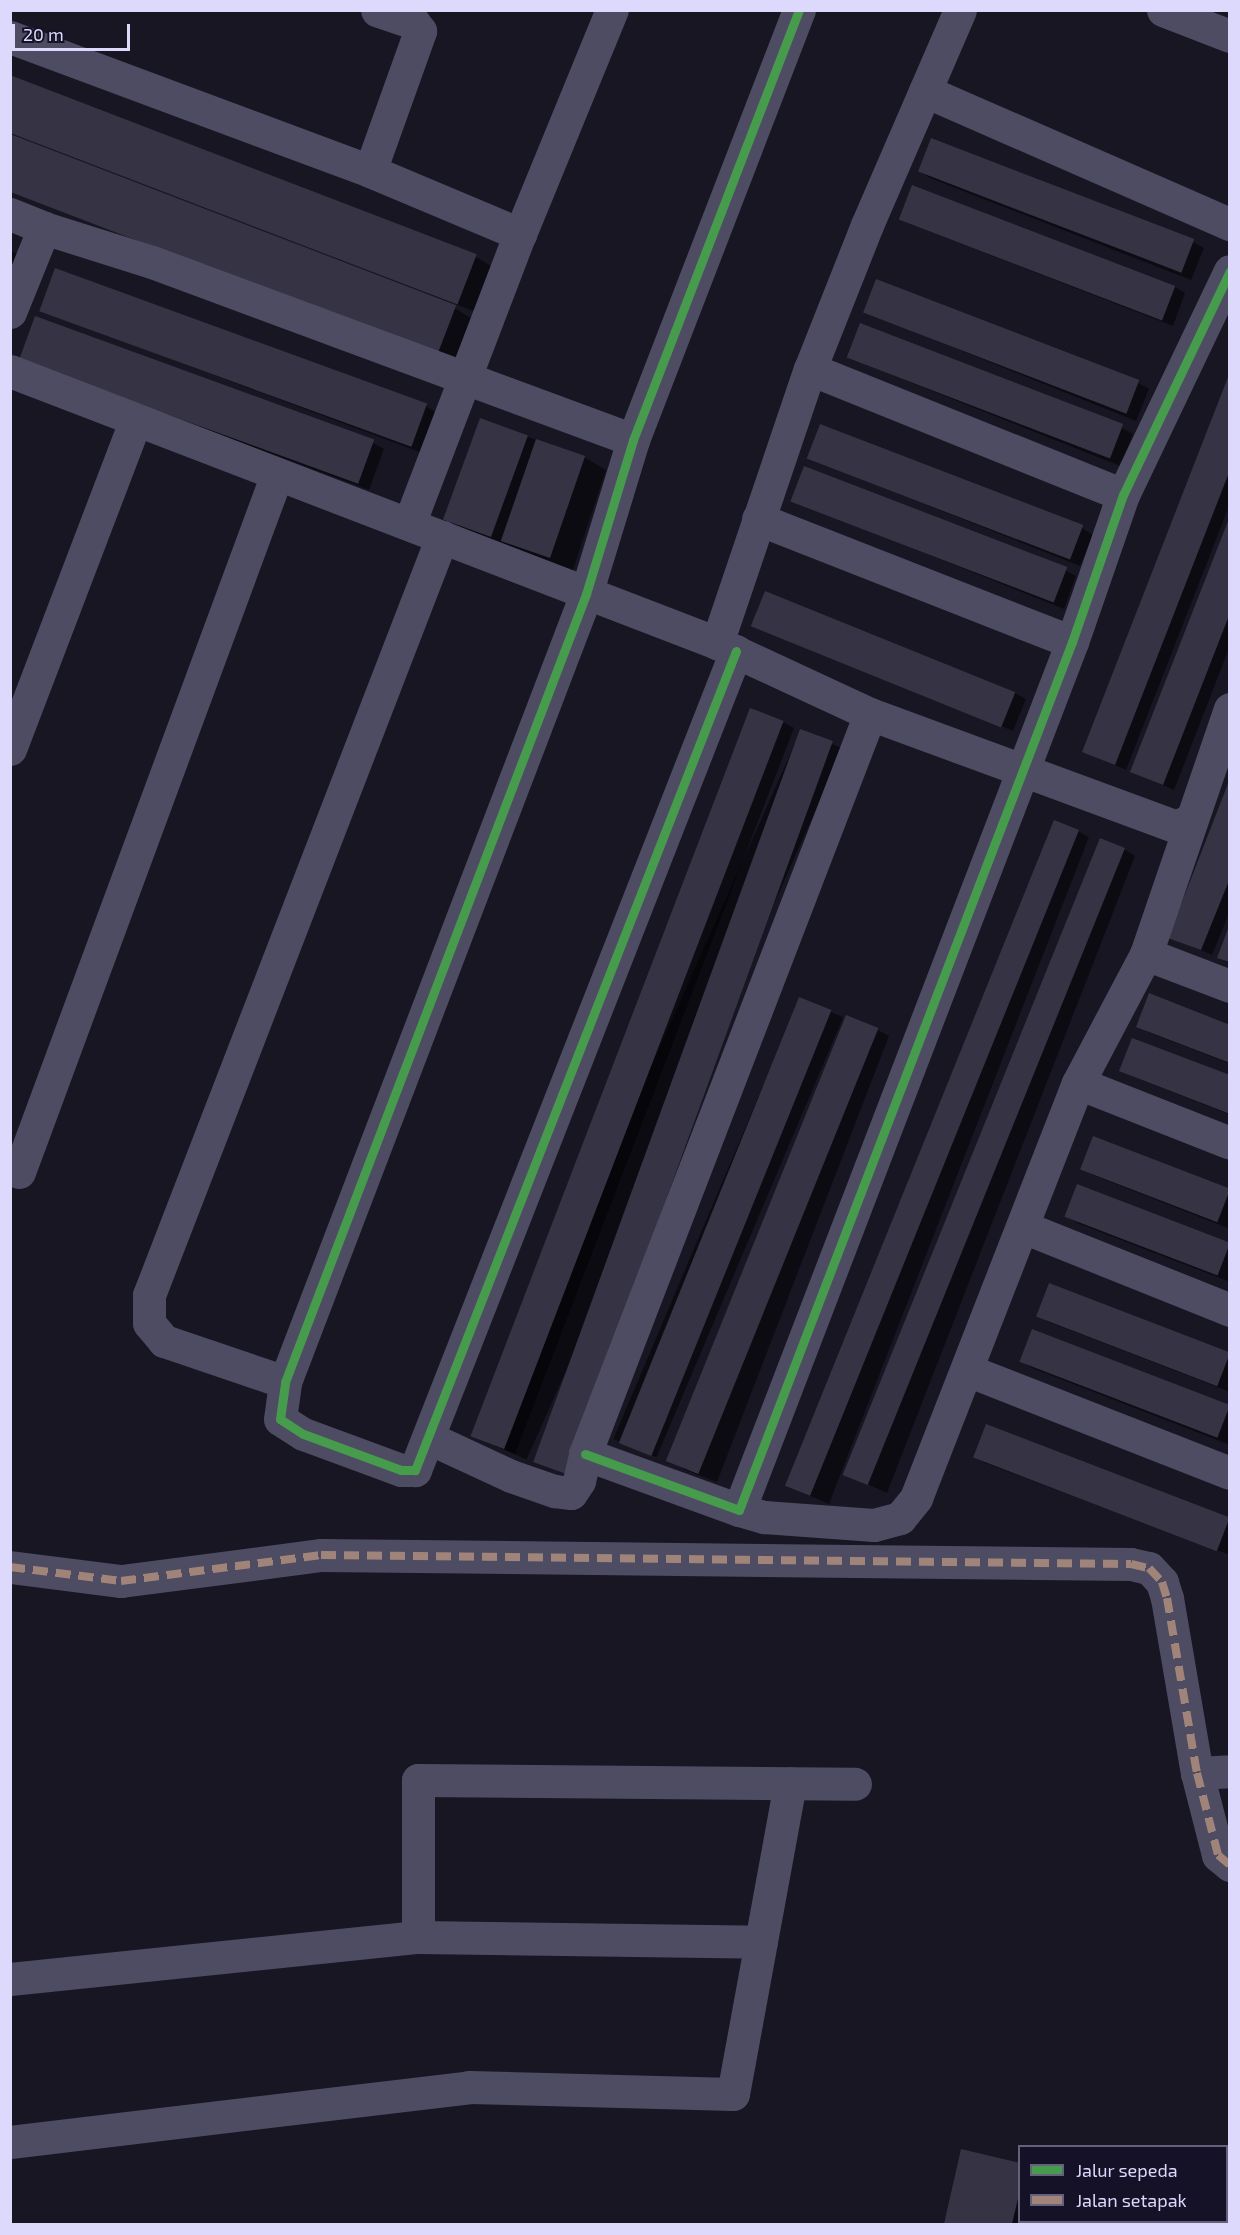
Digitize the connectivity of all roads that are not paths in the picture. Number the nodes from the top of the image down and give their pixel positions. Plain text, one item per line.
1 (377, 10) edge
2 (612, 10) edge
3 (799, 10) edge
4 (960, 10) edge
5 (1163, 10) edge
6 (1230, 36) edge
7 (10, 37) edge
8 (925, 91) junction
9 (370, 171) junction
10 (10, 214) edge
11 (1230, 224) edge
12 (44, 228) junction
13 (520, 234) junction
14 (1230, 271) edge
15 (10, 312) edge
16 (810, 369) junction
17 (10, 371) edge
18 (464, 381) junction
19 (135, 421) junction
20 (633, 440) junction
21 (276, 474) junction
22 (1123, 495) junction
23 (758, 519) junction
24 (409, 524) junction
25 (442, 537) junction
26 (586, 594) junction
27 (1072, 642) junction
28 (726, 647) junction
29 (1230, 709) edge
30 (870, 714) junction
31 (10, 749) edge
32 (1021, 771) junction
33 (1188, 821) junction
34 (1146, 954) junction
35 (1230, 986) edge
36 (1078, 1083) junction
37 (1230, 1143) edge
38 (19, 1172) dead end
39 (1023, 1227) junction
40 (1230, 1310) edge
41 (967, 1370) junction
42 (285, 1382) junction
43 (429, 1438) junction
44 (585, 1454) junction
45 (1230, 1473) edge
46 (739, 1510) junction
47 (10, 1567) edge
48 (1230, 1771) edge
49 (1197, 1773) junction
50 (790, 1783) junction
51 (855, 1784) dead end
52 (1230, 1865) edge
53 (418, 1937) junction
54 (761, 1942) junction
55 (10, 1979) edge
56 (10, 2142) edge

1 - 9 street
2 - 13 street
3 - 20 street
4 - 8 street
5 - 6 street
7 - 9 street
8 - 11 street
8 - 16 street
9 - 13 street
10 - 12 street
12 - 15 street
12 - 18 street
13 - 18 street
14 - 22 street
16 - 22 street
16 - 23 street
17 - 19 street
18 - 20 street
18 - 24 street
19 - 21 street
19 - 31 street
20 - 26 street
21 - 24 street
21 - 38 street
22 - 27 street
23 - 27 street
23 - 28 street
24 - 25 street
25 - 26 street
25 - 42 street
26 - 28 street
26 - 42 street
27 - 32 street
28 - 30 street
28 - 43 street
29 - 33 street
30 - 32 street
30 - 44 street
32 - 33 street
32 - 46 street
33 - 34 street
34 - 35 street
34 - 36 street
36 - 37 street
36 - 39 street
39 - 40 street
39 - 41 street
41 - 45 street
41 - 46 street
42 - 43 street
43 - 44 street
44 - 46 street
47 - 49 street
48 - 49 street
49 - 52 street
50 - 51 street
50 - 53 street
50 - 54 street
53 - 54 street
53 - 55 street
54 - 56 street

